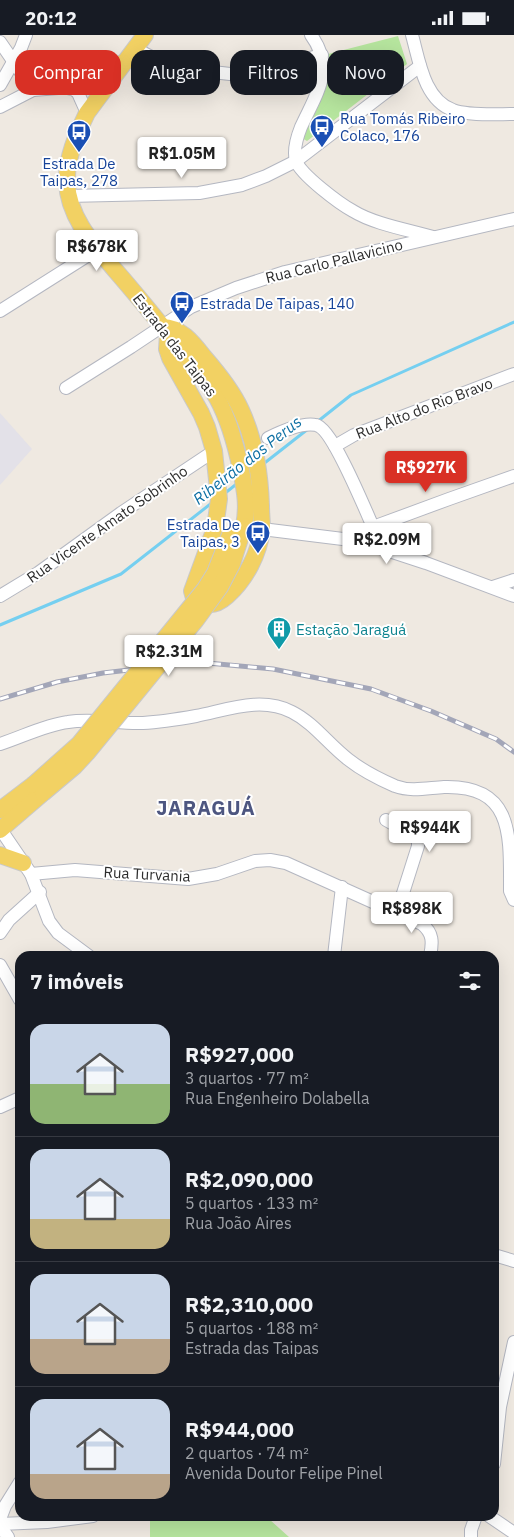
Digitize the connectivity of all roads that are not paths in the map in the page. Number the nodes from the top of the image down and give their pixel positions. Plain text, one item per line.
1 (26, 35) edge
2 (311, 35) edge
3 (412, 35) edge
4 (0, 41) edge
5 (141, 42) edge
6 (322, 55) junction
7 (14, 62) junction
8 (125, 62) junction
9 (121, 64) edge
10 (420, 66) junction
11 (121, 68) edge
12 (0, 85) edge
13 (25, 95) edge
14 (78, 95) edge
15 (101, 95) edge
16 (0, 107) edge
17 (87, 113) junction
18 (514, 114) edge
19 (296, 161) junction
20 (68, 195) junction
21 (514, 219) edge
22 (434, 237) junction
23 (98, 249) junction
24 (0, 311) edge
25 (165, 330) junction
26 (514, 374) edge
27 (66, 388) dead end
28 (268, 439) dead end
29 (335, 446) junction
30 (214, 451) junction
31 (514, 476) edge
32 (373, 527) junction
33 (262, 529) junction
34 (359, 541) junction
35 (514, 580) edge
36 (493, 587) junction
37 (0, 596) edge
38 (514, 596) edge
39 (0, 744) edge
40 (38, 789) junction
41 (0, 810) edge
42 (386, 820) dead end
43 (0, 830) edge
44 (0, 855) edge
45 (27, 868) junction
46 (342, 887) junction
47 (40, 892) junction
48 (513, 894) edge
49 (397, 912) junction
50 (0, 933) edge
51 (82, 951) edge
52 (335, 951) edge
53 (430, 951) edge
54 (0, 965) edge
55 (15, 991) edge
56 (15, 1100) edge
57 (0, 1107) edge
58 (499, 1256) edge
59 (514, 1261) edge
60 (514, 1342) edge
61 (499, 1398) edge
62 (499, 1406) edge
63 (514, 1408) edge
64 (15, 1490) edge
65 (0, 1519) edge
66 (55, 1521) edge
67 (474, 1521) edge
68 (496, 1521) edge
69 (0, 1525) edge
70 (514, 1533) edge
71 (8, 1537) edge
72 (471, 1537) edge

1 - 7 street
2 - 6 street
3 - 10 street
4 - 7 street
5 - 6 street
5 - 8 main road, Estrada das Taipas
6 - 19 street
7 - 12 street
8 - 9 main road
8 - 11 main road, Estrada das Taipas
10 - 18 street
10 - 19 street
13 - 16 street
14 - 17 street
15 - 17 main road, Estrada das Taipas
17 - 20 main road, Estrada das Taipas
19 - 20 street
19 - 22 street
20 - 23 main road, Estrada das Taipas
21 - 22 street, Rua Carlo Pallavicino
22 - 25 street, Rua Carlo Pallavicino
23 - 24 street
23 - 25 main road, Estrada das Taipas
25 - 27 street, Rua Carlo Pallavicino
25 - 30 main road
25 - 33 main road
25 - 40 main road, Estrada das Taipas, bridge
26 - 29 street, Rua Alto do Rio Bravo
28 - 29 street
29 - 32 street
30 - 33 main road
30 - 37 street, Rua Vicente Amato Sobrinho
31 - 32 street
32 - 34 street
33 - 34 street
34 - 36 street
35 - 36 street
36 - 38 street
39 - 48 street
40 - 41 main road
40 - 43 main road
42 - 49 street
43 - 45 street
44 - 45 main road
45 - 46 street, Rua Turvania
45 - 47 street
46 - 49 street, Rua Turvania
46 - 52 street
47 - 50 street
47 - 51 street
49 - 53 street, Rua Turvania
54 - 55 street
56 - 57 street
58 - 59 street
60 - 61 street
62 - 63 street
64 - 65 street
66 - 69 street
67 - 72 street
68 - 70 street
69 - 71 street

